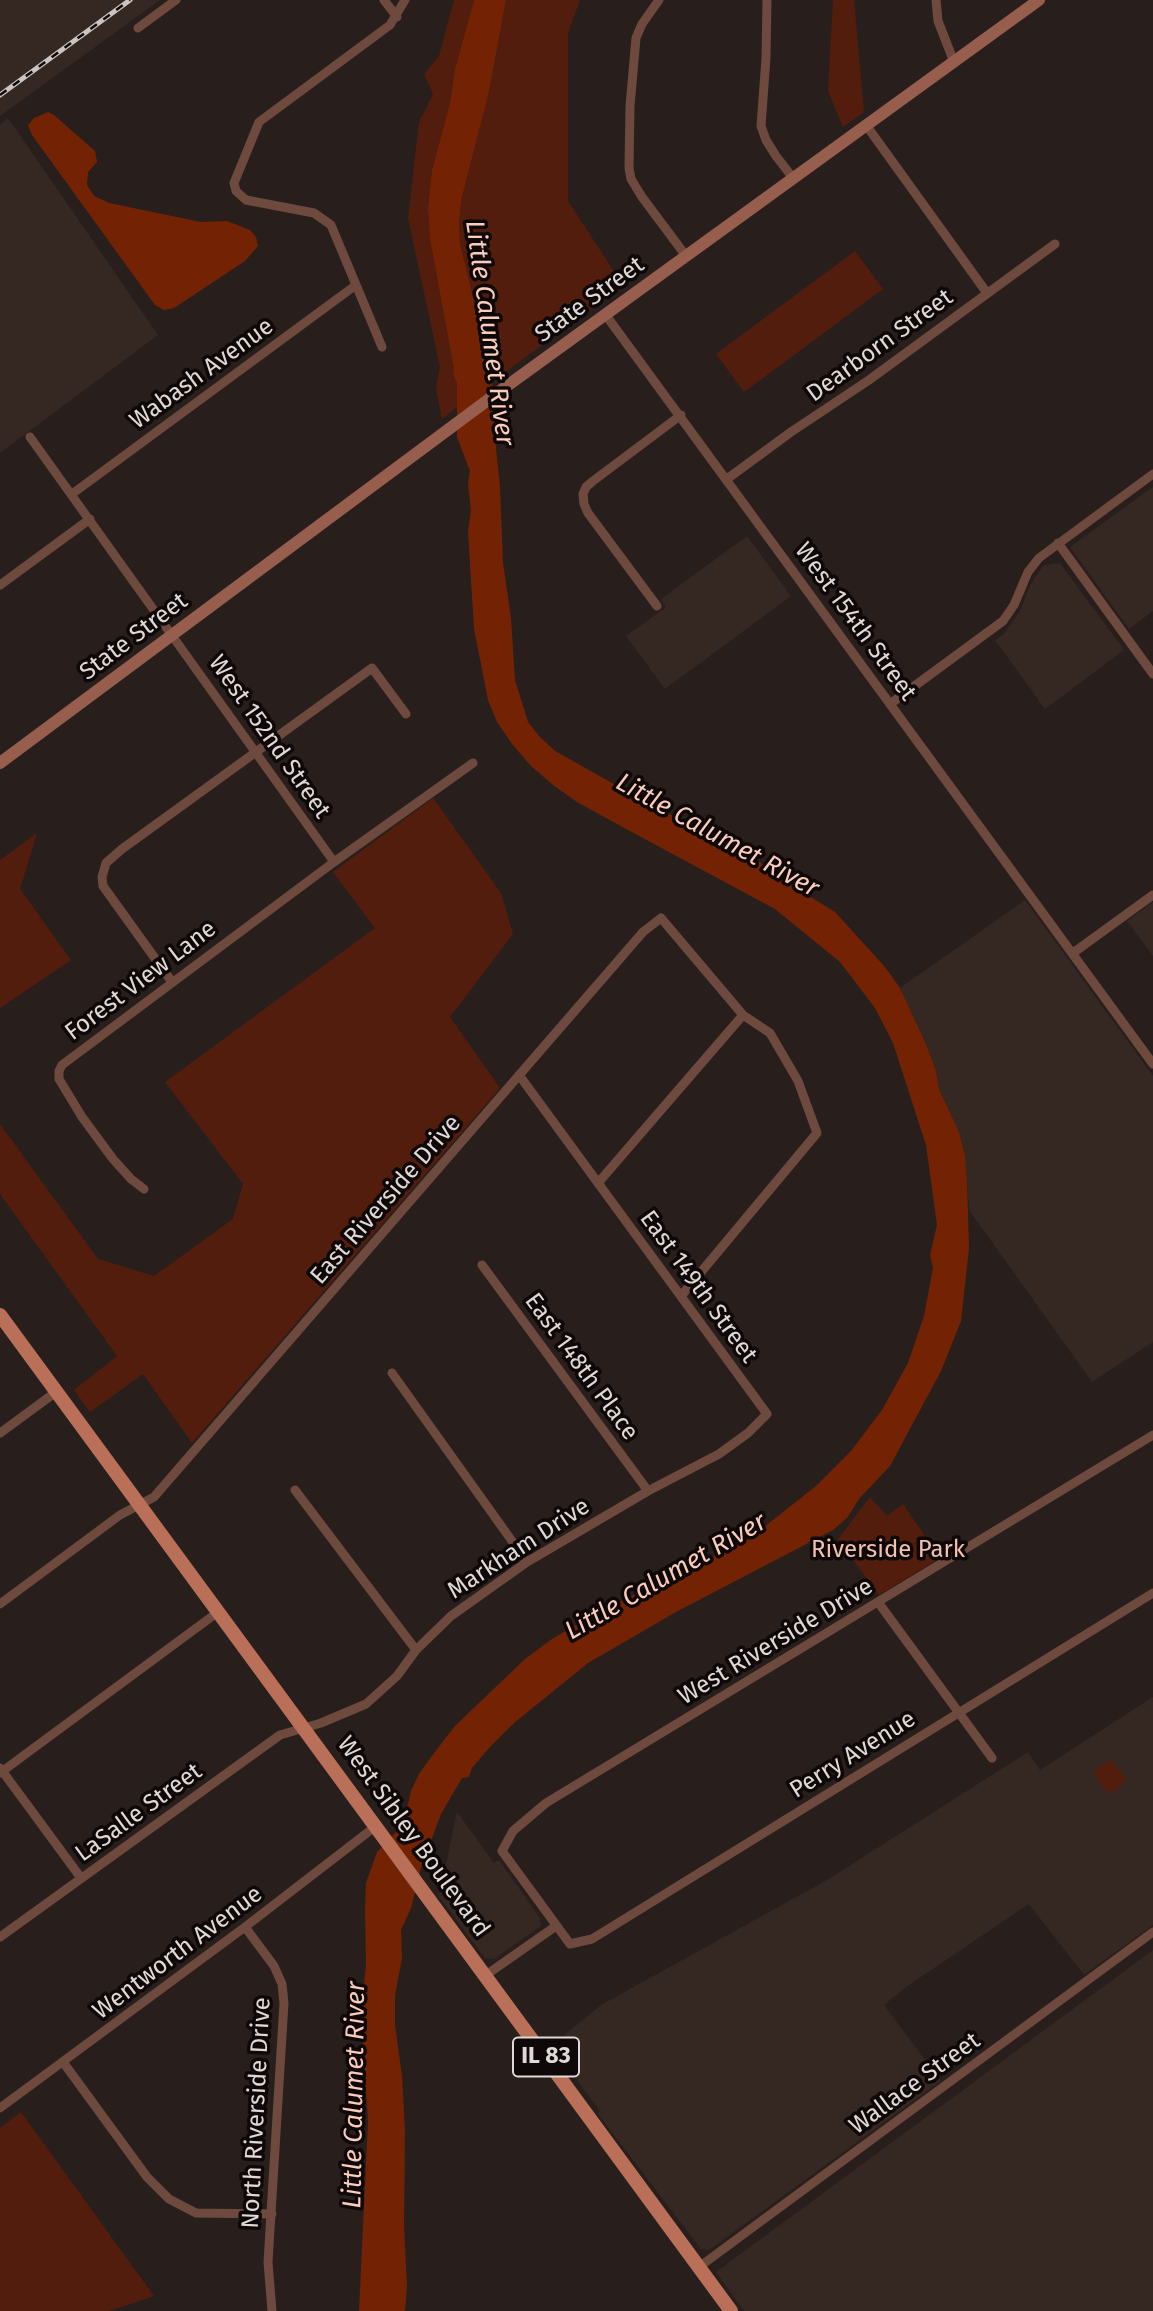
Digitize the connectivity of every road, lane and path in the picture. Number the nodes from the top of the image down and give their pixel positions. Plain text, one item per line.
1 (176, 0) edge
2 (384, 0) edge
3 (405, 0) edge
4 (659, 0) edge
5 (767, 0) edge
6 (936, 0) edge
7 (1039, 0) edge
8 (397, 17) junction
9 (138, 28) dead end
10 (954, 62) junction
11 (866, 125) junction
12 (793, 178) junction
13 (1055, 244) dead end
14 (686, 256) junction
15 (356, 285) junction
16 (987, 293) junction
17 (605, 314) junction
18 (382, 347) dead end
19 (681, 415) junction
20 (30, 437) dead end
21 (1153, 474) edge
22 (727, 479) junction
23 (72, 494) junction
24 (90, 519) junction
25 (1058, 543) junction
26 (0, 585) edge
27 (657, 606) dead end
28 (172, 635) junction
29 (1153, 674) edge
30 (890, 704) junction
31 (406, 714) dead end
32 (257, 753) junction
33 (0, 763) edge
34 (473, 763) dead end
35 (334, 862) junction
36 (1153, 895) edge
37 (1073, 953) junction
38 (172, 982) junction
39 (743, 1015) junction
40 (1153, 1063) edge
41 (519, 1075) junction
42 (598, 1183) junction
43 (144, 1189) dead end
44 (482, 1265) dead end
45 (681, 1296) junction
46 (0, 1315) edge
47 (391, 1373) dead end
48 (56, 1392) junction
49 (767, 1414) joint
50 (0, 1433) edge
51 (1153, 1435) edge
52 (295, 1490) dead end
53 (648, 1492) junction
54 (139, 1505) junction
55 (527, 1562) junction
56 (1153, 1593) edge
57 (878, 1602) junction
58 (0, 1604) edge
59 (218, 1612) junction
60 (416, 1650) junction
61 (959, 1713) junction
62 (303, 1728) junction
63 (992, 1758) dead end
64 (1, 1771) edge
65 (378, 1829) junction
66 (81, 1878) junction
67 (556, 1926) junction
68 (245, 1927) junction
69 (1153, 1932) edge
70 (0, 1937) edge
71 (486, 1975) junction
72 (63, 2062) junction
73 (0, 2108) edge
74 (272, 2214) junction
75 (699, 2267) junction
76 (272, 2311) edge
77 (731, 2311) edge

1 - 9 street
2 - 8 street
3 - 8 street
4 - 14 street
5 - 12 street
6 - 10 street
7 - 10 main road, State Street
8 - 15 street
10 - 11 main road, State Street
11 - 12 main road, State Street
11 - 16 street
12 - 14 main road, State Street
13 - 16 street, Dearborn Street
14 - 17 main road, State Street
15 - 18 street
15 - 23 street, Wabash Avenue
16 - 22 street, Dearborn Street
17 - 19 street, West 154th Street
17 - 28 main road, State Street
19 - 22 street, West 154th Street
19 - 27 street
20 - 23 street, West 152nd Street
21 - 25 street
22 - 30 street, West 154th Street
23 - 24 street, West 152nd Street
24 - 26 street
24 - 28 street, West 152nd Street
25 - 29 street
25 - 30 street
28 - 32 street, West 152nd Street
28 - 33 main road, State Street
30 - 37 street, West 154th Street
31 - 32 street
32 - 35 street, West 152nd Street
32 - 38 street
34 - 35 street, Forest View Lane
35 - 38 street, Forest View Lane
36 - 37 street
37 - 40 street, West 154th Street
38 - 43 street, Forest View Lane
39 - 41 street, East Riverside Drive
39 - 42 street
39 - 45 street
41 - 42 street
41 - 54 street, East Riverside Drive
42 - 45 street, East 149th Street
44 - 53 street, East 148th Place
45 - 49 street, East 149th Street
46 - 48 main road, IL 83
47 - 55 street
48 - 50 street
48 - 54 main road, West Sibley Boulevard / IL 83
49 - 53 street, Markham Drive
51 - 57 street, West Riverside Drive
52 - 60 street
53 - 55 street, Markham Drive
54 - 58 street
54 - 59 main road, West Sibley Boulevard / IL 83
55 - 60 street, Markham Drive
56 - 61 street, Perry Avenue
57 - 61 street
57 - 67 street, West Riverside Drive
59 - 62 main road, West Sibley Boulevard / IL 83
59 - 64 street
60 - 62 street, Markham Drive
61 - 63 street
61 - 67 street, Perry Avenue
62 - 65 main road, West Sibley Boulevard / IL 83
62 - 66 street, LaSalle Street
64 - 66 street
65 - 68 street, Wentworth Avenue
65 - 71 main road, West Sibley Boulevard / IL 83
66 - 70 street, LaSalle Street
67 - 71 street
68 - 72 street, Wentworth Avenue
68 - 74 street, North Riverside Drive
69 - 75 street, Wallace Street
71 - 75 main road, West Sibley Boulevard / IL 83
72 - 73 street, Wentworth Avenue
72 - 74 street
74 - 76 street, North Riverside Drive
75 - 77 main road, West Sibley Boulevard / IL 83

